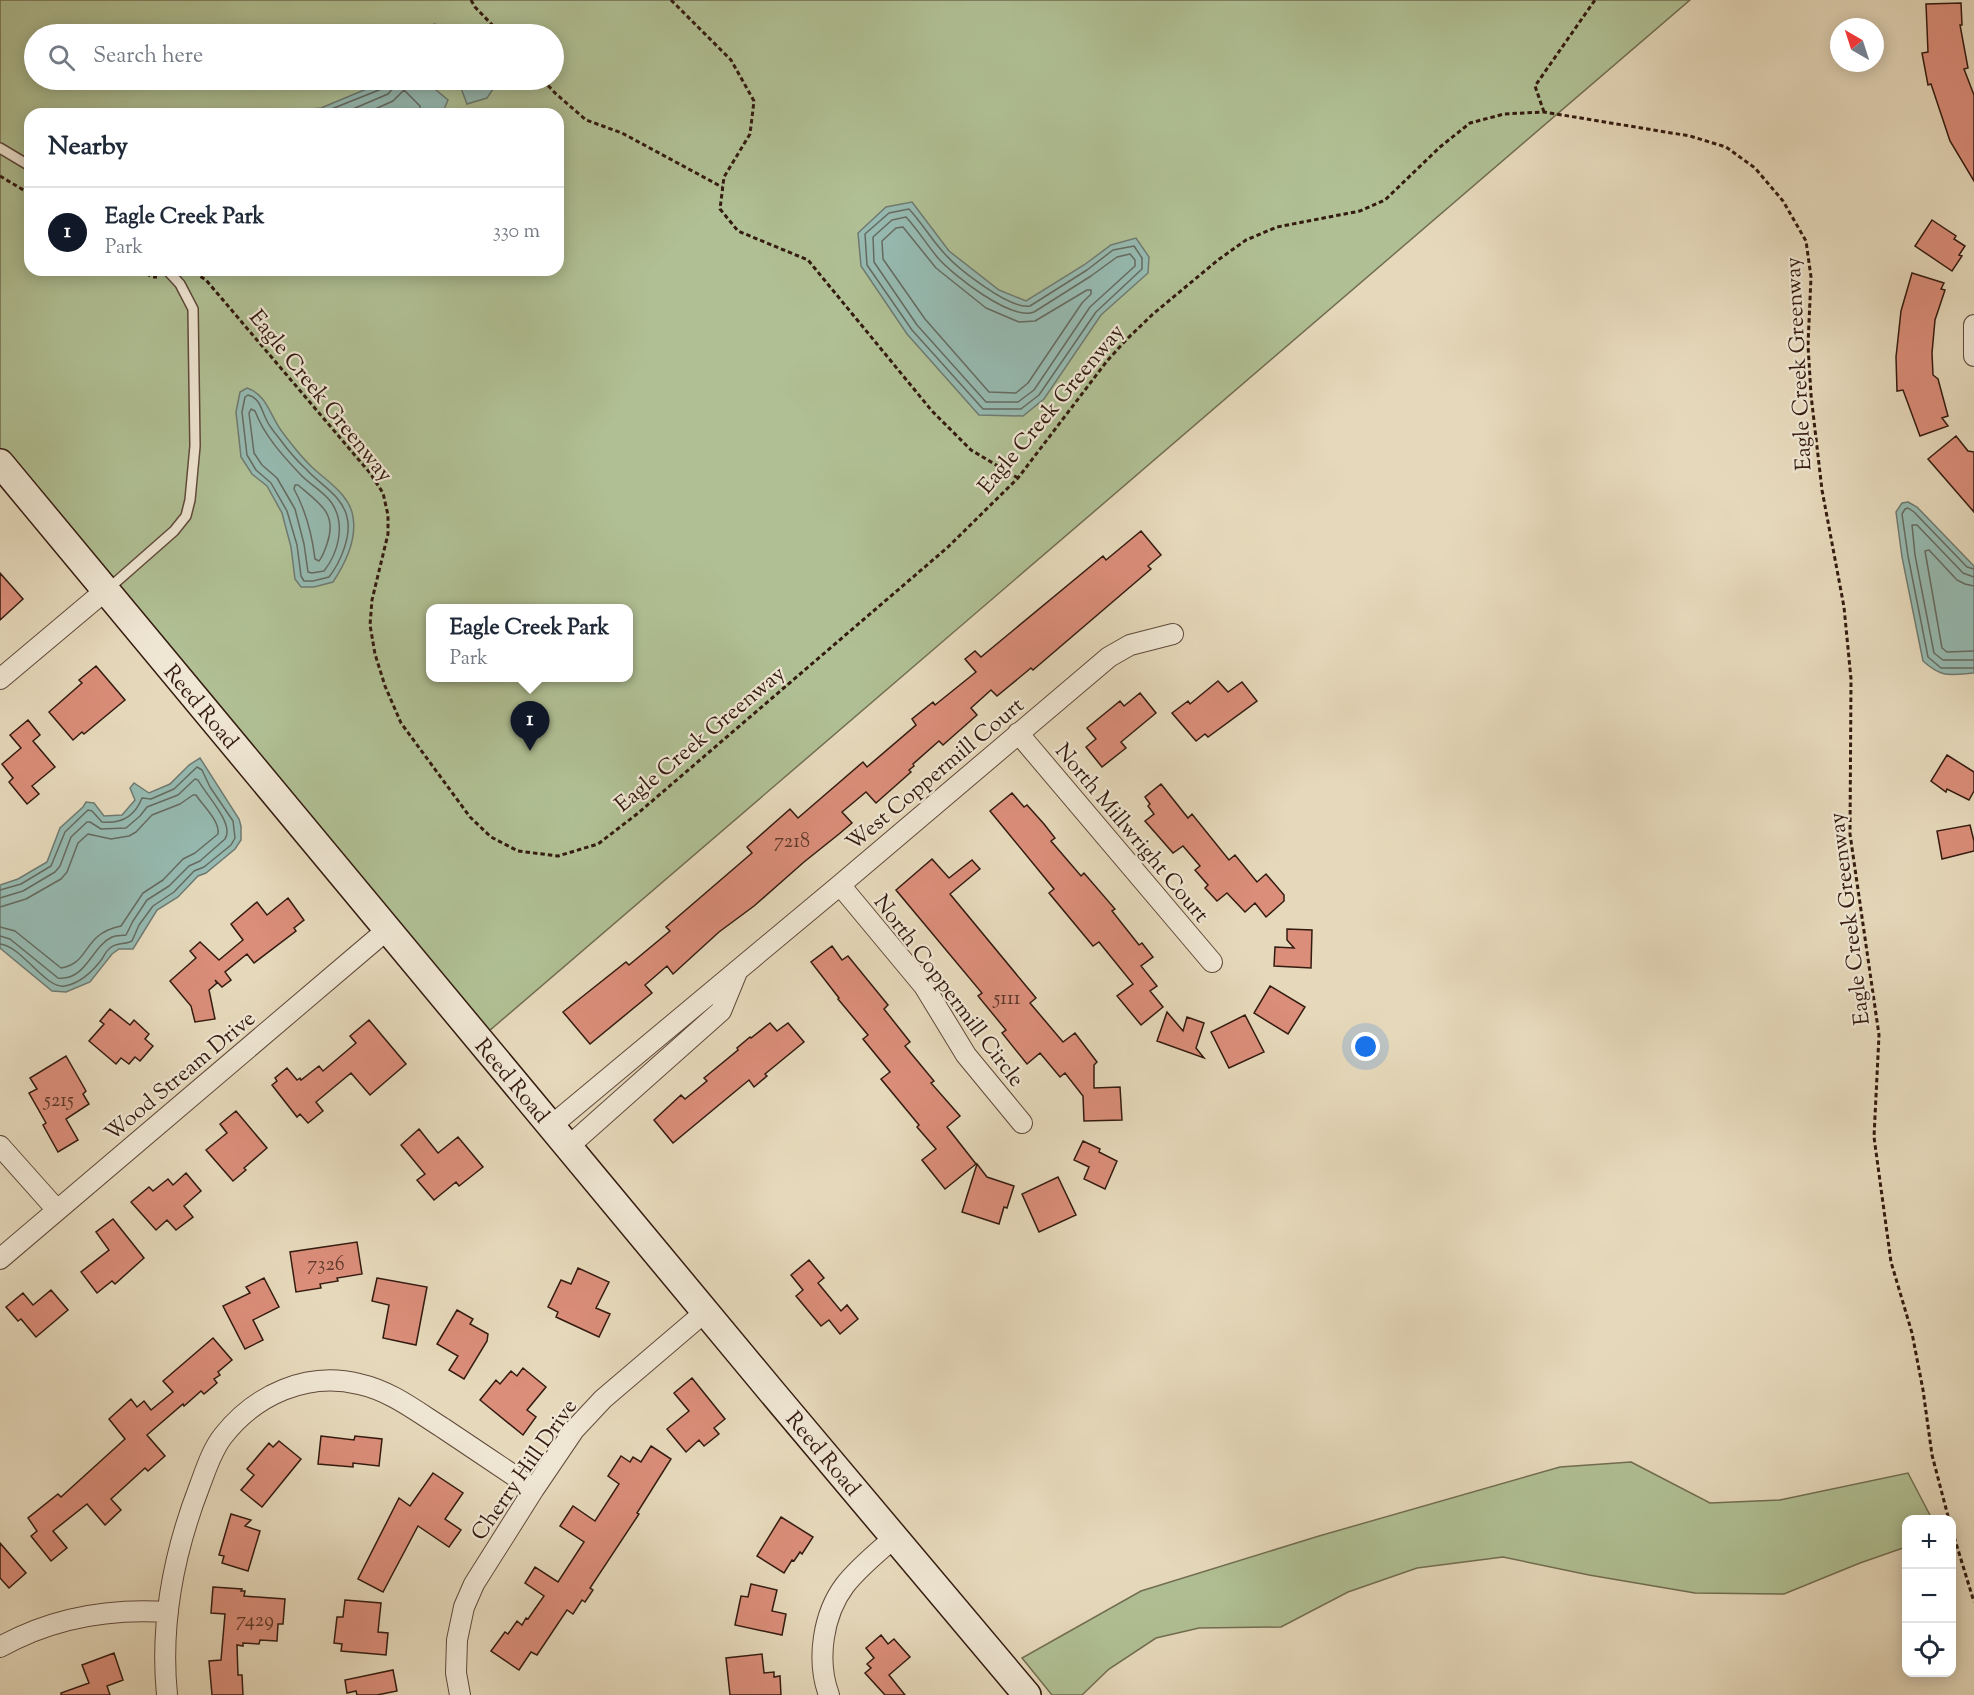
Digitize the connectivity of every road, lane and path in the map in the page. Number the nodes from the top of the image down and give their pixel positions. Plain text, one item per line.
1 (471, 0) edge
2 (671, 0) edge
3 (1595, 0) edge
4 (491, 24) edge
5 (552, 90) edge
6 (1544, 112) junction
7 (0, 148) edge
8 (24, 162) edge
9 (0, 176) edge
10 (722, 188) junction
11 (24, 190) edge
12 (172, 276) edge
13 (200, 276) edge
14 (1974, 325) edge
15 (1974, 356) edge
16 (0, 463) edge
17 (1018, 478) junction
18 (106, 590) junction
19 (1173, 634) dead end
20 (0, 679) edge
21 (1018, 733) junction
22 (840, 885) junction
23 (388, 929) junction
24 (1212, 962) dead end
25 (738, 970) junction
26 (1022, 1124) dead end
27 (551, 1126) junction
28 (0, 1146) edge
29 (568, 1147) junction
30 (57, 1210) junction
31 (0, 1258) edge
32 (705, 1312) junction
33 (534, 1489) junction
34 (1948, 1515) edge
35 (895, 1537) junction
36 (1956, 1545) edge
37 (1974, 1602) edge
38 (168, 1612) junction
39 (0, 1647) edge
40 (167, 1695) edge
41 (460, 1695) edge
42 (829, 1695) edge
43 (1028, 1695) edge

1 - 4 path
2 - 10 path
3 - 6 path
5 - 10 path
6 - 17 path, Eagle Creek Greenway
6 - 34 path, Eagle Creek Greenway
7 - 8 lane
9 - 11 path
10 - 17 path
12 - 18 lane
13 - 17 path, Eagle Creek Greenway
14 - 15 street
16 - 18 main road, Reed Road
18 - 20 street
18 - 23 main road, Reed Road
19 - 21 street, West Coppermill Court
21 - 22 street, West Coppermill Court
21 - 24 street, North Millwright Court
22 - 25 street, West Coppermill Court
22 - 26 street, North Coppermill Circle
23 - 27 main road, Reed Road
23 - 30 street, Wood Stream Drive
25 - 27 street, West Coppermill Court
25 - 29 street, West Coppermill Court
27 - 29 main road, Reed Road
28 - 30 street
29 - 32 main road, Reed Road
30 - 31 street, Wood Stream Drive
32 - 33 street, Cherry Hill Drive
32 - 35 main road, Reed Road
33 - 38 street
33 - 41 street, Cherry Hill Drive
35 - 42 street
35 - 43 main road, Reed Road
36 - 37 path
38 - 39 street
38 - 40 street

